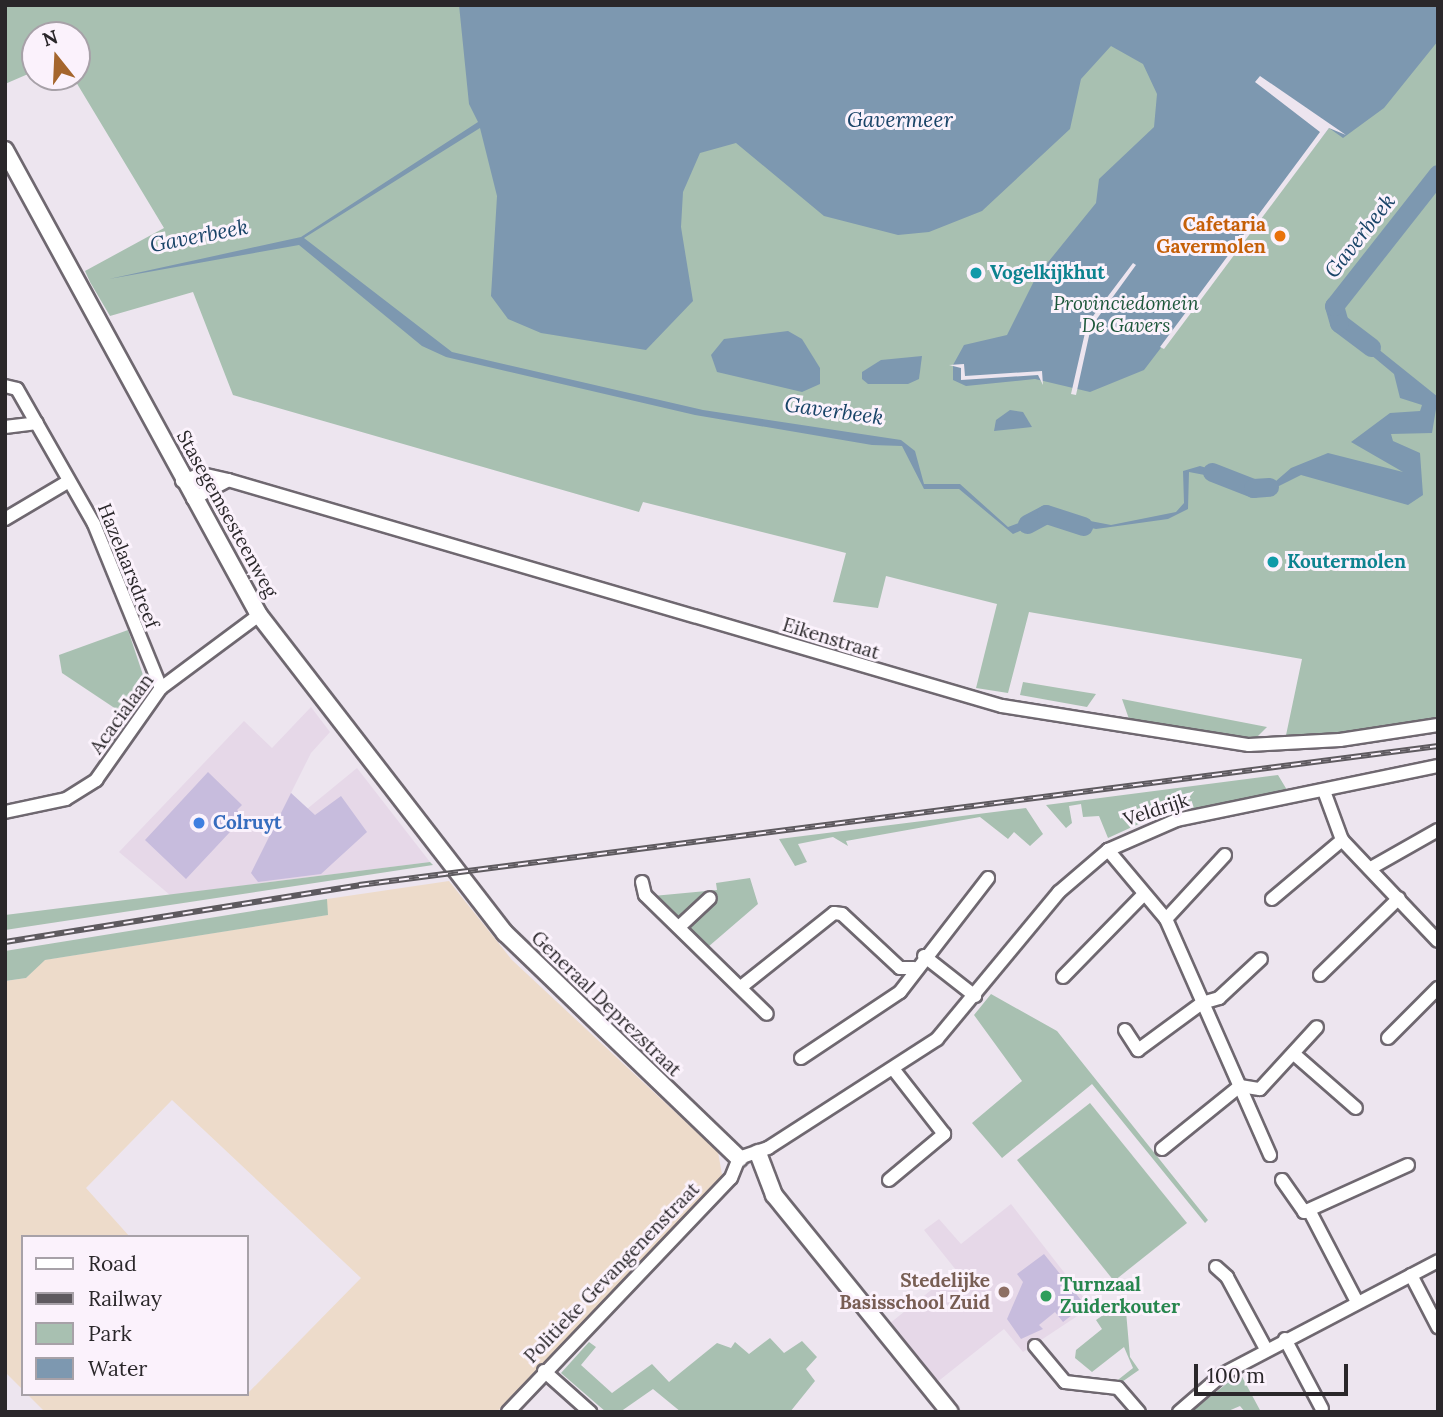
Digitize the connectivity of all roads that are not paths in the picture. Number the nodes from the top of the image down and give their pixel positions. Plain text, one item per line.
1 (5, 150) edge
2 (5, 386) edge
3 (37, 423) junction
4 (5, 427) edge
5 (228, 480) junction
6 (69, 481) junction
7 (183, 481) junction
8 (192, 499) junction
9 (5, 519) edge
10 (260, 615) junction
11 (161, 688) junction
12 (1438, 725) edge
13 (1438, 766) edge
14 (1324, 791) junction
15 (5, 812) edge
16 (1438, 830) edge
17 (1342, 840) junction
18 (1108, 850) junction
19 (1225, 855) dead end
20 (1371, 868) junction
21 (455, 870) joint
22 (988, 878) dead end
23 (642, 882) dead end
24 (1143, 895) junction
25 (710, 898) dead end
26 (1399, 898) junction
27 (1272, 899) dead end
28 (1166, 919) junction
29 (679, 927) junction
30 (1438, 941) edge
31 (924, 956) junction
32 (1261, 958) dead end
33 (914, 968) junction
34 (1320, 975) dead end
35 (1063, 977) dead end
36 (740, 988) junction
37 (1438, 988) edge
38 (975, 996) junction
39 (1202, 1003) junction
40 (768, 1014) dead end
41 (1317, 1027) dead end
42 (1125, 1030) dead end
43 (1388, 1038) dead end
44 (1294, 1054) junction
45 (801, 1058) dead end
46 (894, 1070) junction
47 (1240, 1086) junction
48 (1356, 1108) dead end
49 (1162, 1149) dead end
50 (758, 1153) junction
51 (1270, 1155) dead end
52 (739, 1158) junction
53 (1408, 1165) dead end
54 (889, 1180) dead end
55 (1282, 1181) dead end
56 (1309, 1210) junction
57 (1438, 1261) edge
58 (1216, 1267) dead end
59 (1411, 1275) junction
60 (1357, 1301) junction
61 (1438, 1326) edge
62 (1285, 1339) junction
63 (1035, 1346) dead end
64 (1266, 1349) junction
65 (544, 1371) junction
66 (1322, 1409) dead end
67 (508, 1412) edge
68 (590, 1412) edge
69 (950, 1412) edge
70 (1139, 1412) edge
71 (1179, 1412) edge

1 - 7 street, Stasegemsesteenweg
2 - 3 street, Hazelaarsdreef
3 - 4 street
3 - 6 street, Hazelaarsdreef
5 - 7 street, Eikenstraat
5 - 8 street
5 - 12 street, Eikenstraat
6 - 9 street
6 - 11 street, Hazelaarsdreef
7 - 8 street, Stasegemsesteenweg
8 - 10 street, Stasegemsesteenweg
10 - 11 street, Acacialaan
10 - 21 street, Stasegemsesteenweg
11 - 15 street, Acacialaan
13 - 14 street, Veldrijk
14 - 17 street
14 - 18 street, Veldrijk
16 - 20 street
17 - 20 street
17 - 27 street
18 - 24 street
18 - 38 street, Veldrijk
19 - 28 street
20 - 26 street
21 - 52 street, Generaal Deprezstraat
22 - 31 street
23 - 29 street
24 - 28 street
24 - 35 street
25 - 29 street
26 - 30 street
26 - 34 street
28 - 39 street
29 - 36 street
31 - 33 street
31 - 38 street
32 - 39 street
33 - 36 street
33 - 45 street
36 - 40 street
37 - 43 street
38 - 46 street, Veldrijk
39 - 42 street
39 - 47 street
41 - 44 street
44 - 47 street
44 - 48 street
46 - 50 street, Veldrijk
46 - 54 street
47 - 49 street
47 - 51 street
50 - 52 street, Veldrijk
50 - 69 street
52 - 65 street, Politieke Gevangenenstraat
53 - 56 street
55 - 56 street
56 - 60 street
57 - 59 street
58 - 64 street
59 - 60 street
59 - 61 street
60 - 62 street
62 - 64 street
62 - 66 street
63 - 70 street
64 - 71 street
65 - 67 street, Politieke Gevangenenstraat
65 - 68 street

